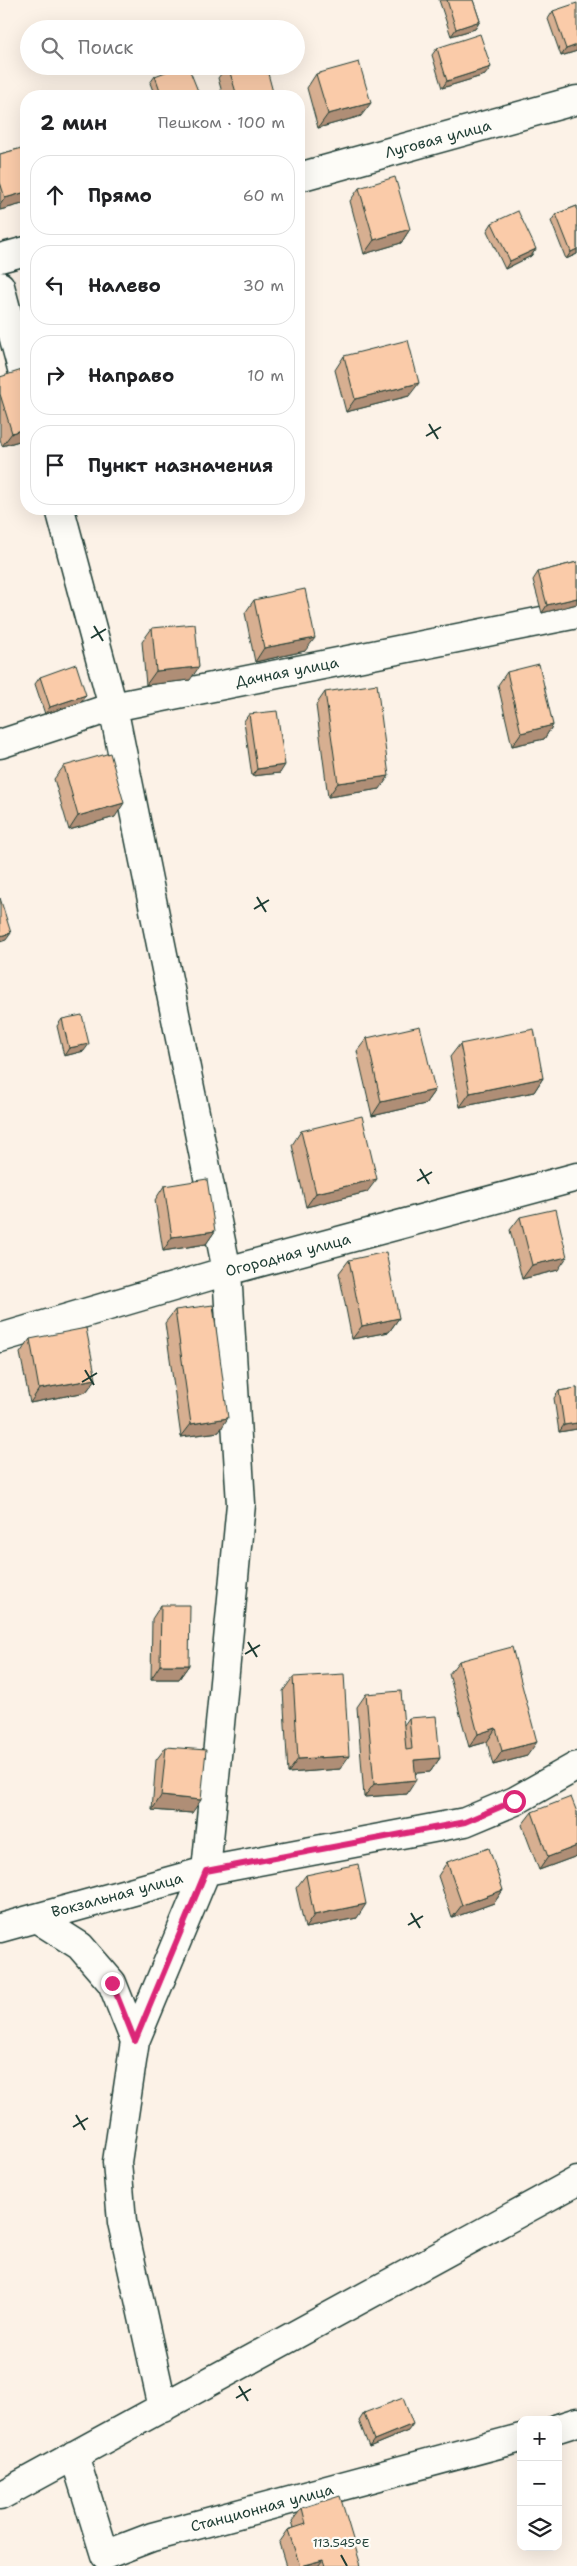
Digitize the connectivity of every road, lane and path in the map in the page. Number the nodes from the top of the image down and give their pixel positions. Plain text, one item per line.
1 (577, 100) edge
2 (305, 175) edge
3 (20, 253) edge
4 (0, 258) edge
5 (0, 286) edge
6 (20, 361) edge
7 (62, 515) edge
8 (577, 614) edge
9 (113, 707) junction
10 (0, 744) edge
11 (577, 1177) edge
12 (227, 1271) junction
13 (0, 1338) edge
14 (577, 1766) edge
15 (206, 1871) junction
16 (36, 1918) junction
17 (0, 1928) edge
18 (135, 2041) junction
19 (577, 2181) edge
20 (163, 2408) junction
21 (577, 2422) edge
22 (562, 2427) edge
23 (517, 2439) edge
24 (74, 2455) junction
25 (0, 2496) edge
26 (103, 2560) edge

1 - 2 street, Луговая улица
3 - 4 street
5 - 6 street
7 - 9 street
8 - 9 street, Дачная улица
9 - 10 street, Дачная улица
9 - 12 street
11 - 12 street, Огородная улица
12 - 13 street, Огородная улица
12 - 15 street
14 - 15 street, Вокзальная улица
15 - 16 street, Вокзальная улица
15 - 18 street
16 - 17 street, Вокзальная улица
16 - 18 street
18 - 20 street
19 - 20 street
20 - 24 street
21 - 22 street
23 - 26 street, Станционная улица
24 - 25 street
24 - 26 street, Станционная улица

